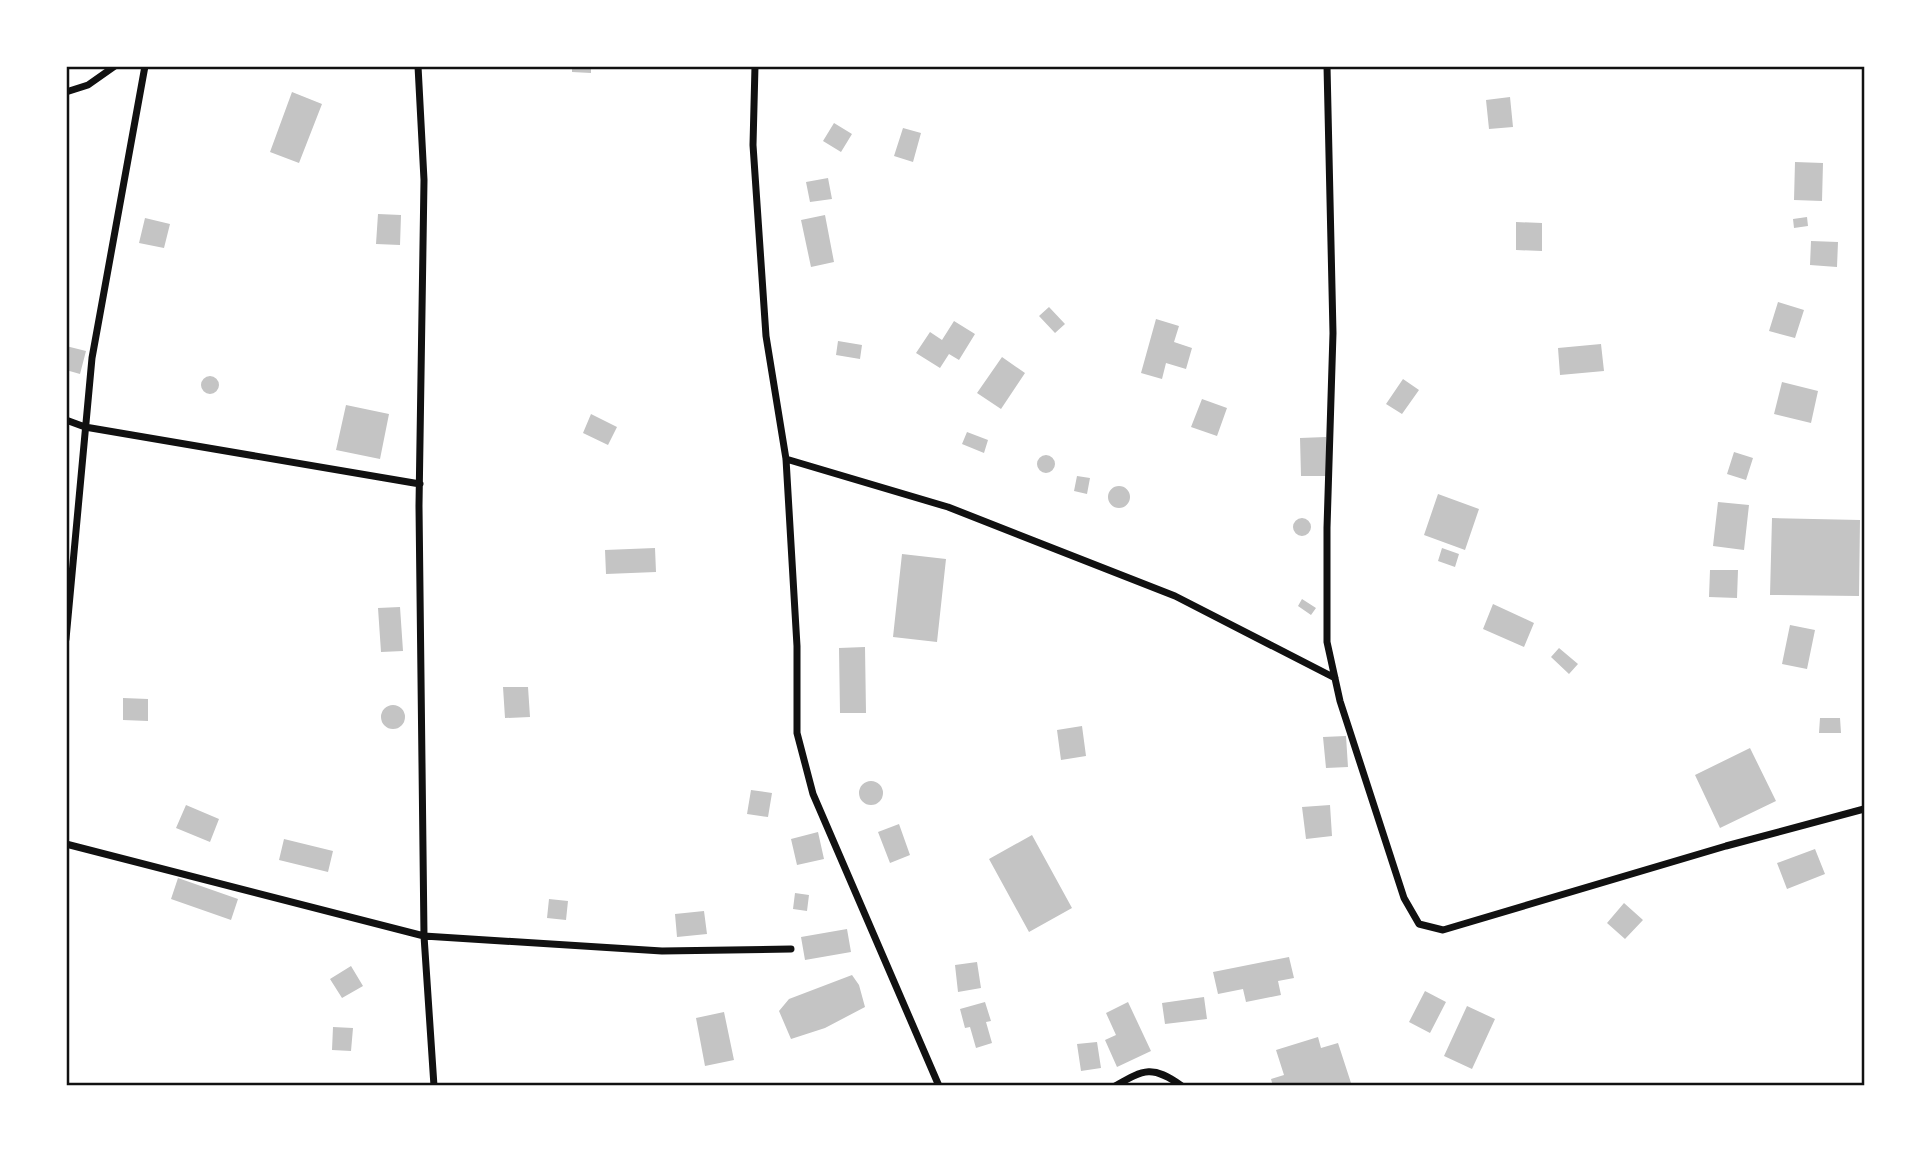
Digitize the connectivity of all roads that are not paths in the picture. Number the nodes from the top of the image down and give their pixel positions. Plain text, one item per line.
1 (115, 66) edge
2 (145, 66) edge
3 (418, 66) edge
4 (755, 66) edge
5 (1327, 66) edge
6 (66, 92) edge
7 (66, 420) edge
8 (85, 426) junction
9 (786, 458) junction
10 (419, 484) junction
11 (66, 639) edge
12 (1335, 678) junction
13 (1864, 809) edge
14 (66, 844) edge
15 (424, 936) junction
16 (791, 949) dead end
17 (434, 1086) edge
18 (939, 1086) edge
19 (1115, 1086) edge
20 (1182, 1086) edge

1 - 6 street
2 - 8 street
3 - 10 street
4 - 9 street
5 - 12 street
7 - 8 street
8 - 10 street
8 - 11 street
9 - 12 street
9 - 18 street
10 - 15 street
12 - 13 street
14 - 15 street
15 - 16 street
15 - 17 street
19 - 20 street

